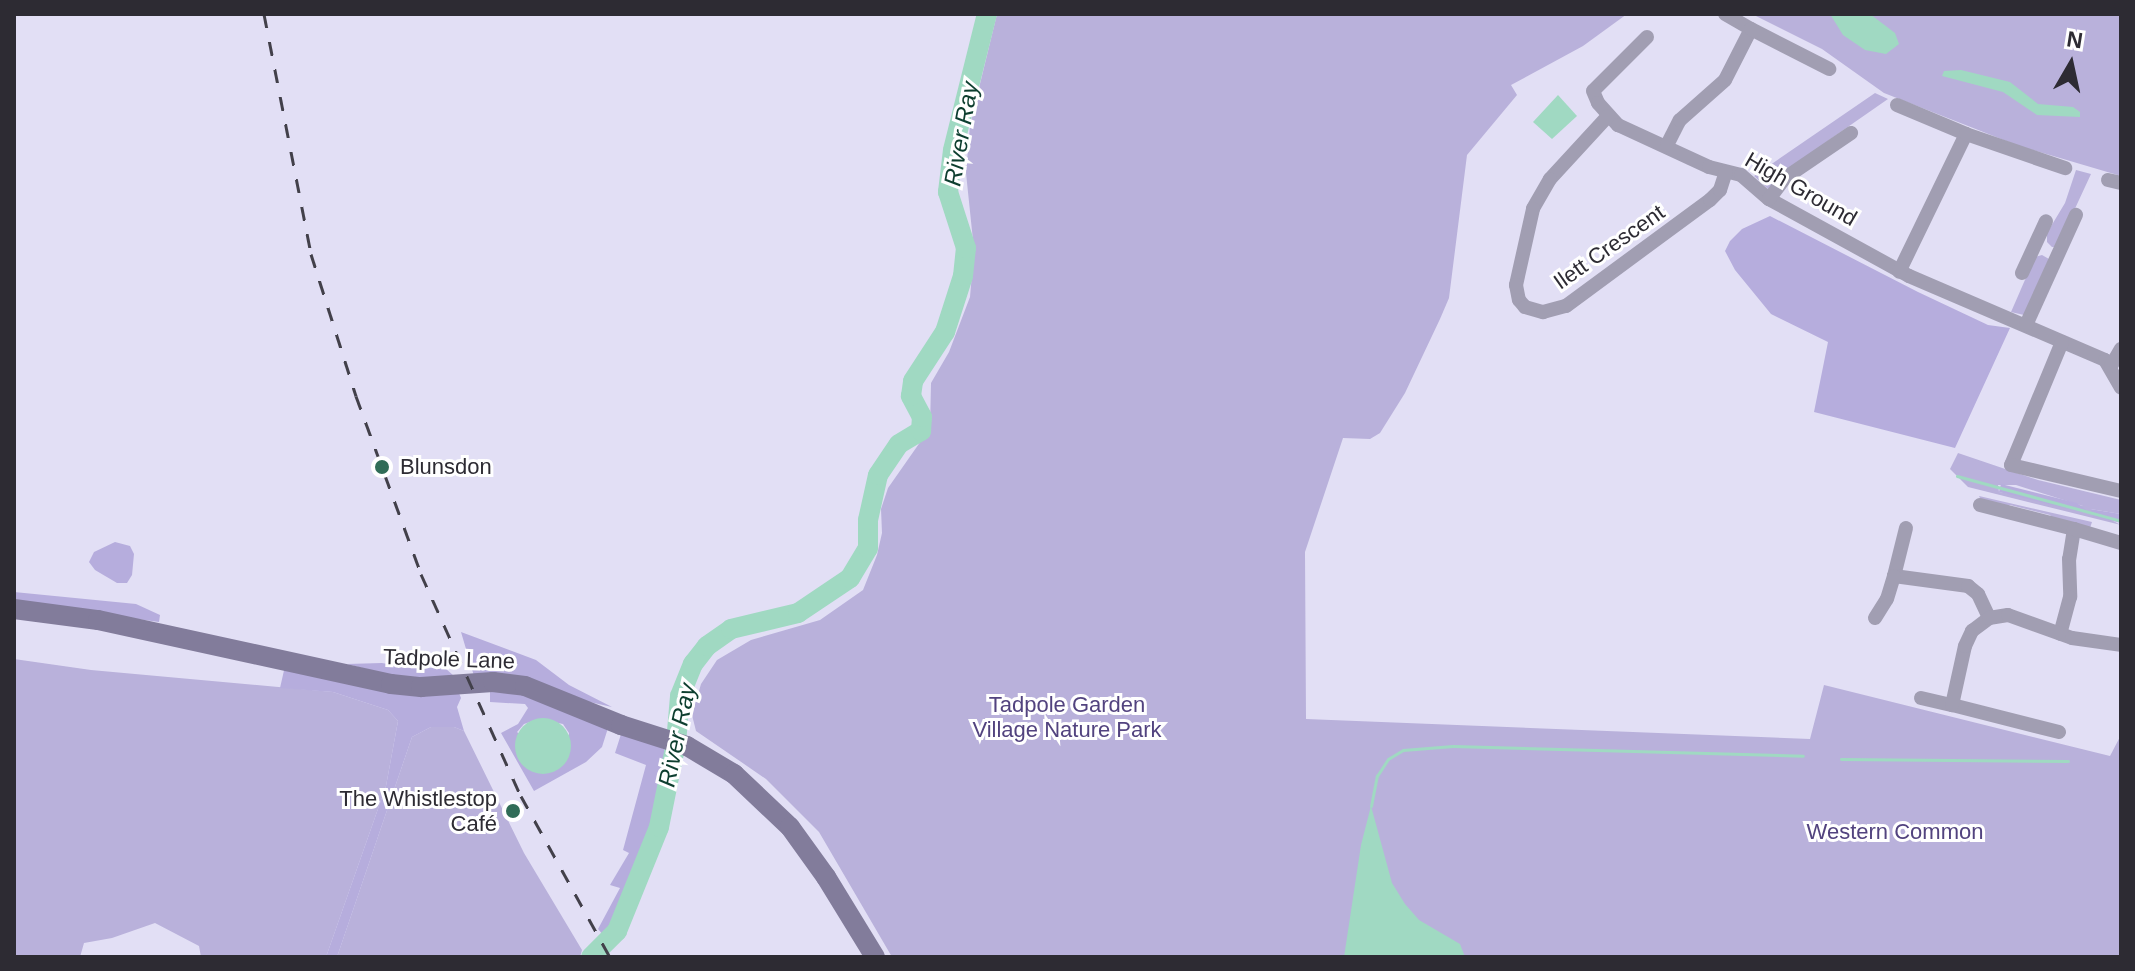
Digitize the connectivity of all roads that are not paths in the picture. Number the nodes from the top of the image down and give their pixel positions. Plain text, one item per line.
1 (1725, 14) edge
2 (1751, 29) junction
3 (1647, 37) dead end
4 (1829, 69) dead end
5 (1897, 105) dead end
6 (1608, 116) junction
7 (1851, 133) dead end
8 (1966, 134) junction
9 (1667, 145) junction
10 (2065, 168) dead end
11 (1726, 172) junction
12 (1769, 199) junction
13 (2076, 215) dead end
14 (2046, 221) dead end
15 (2035, 246) junction
16 (2058, 256) junction
17 (1899, 272) junction
18 (2022, 273) dead end
19 (2026, 325) junction
20 (2062, 342) junction
21 (2121, 349) edge
22 (2111, 366) junction
23 (2121, 388) edge
24 (2121, 491) edge
25 (1980, 505) dead end
26 (1906, 528) dead end
27 (2074, 529) junction
28 (2121, 543) edge
29 (1894, 576) junction
30 (14, 609) edge
31 (1875, 618) dead end
32 (1989, 618) junction
33 (2060, 634) junction
34 (2121, 645) edge
35 (1921, 698) dead end
36 (1952, 705) junction
37 (2059, 732) dead end
38 (875, 957) edge

1 - 2 street
2 - 4 street
2 - 9 street
3 - 6 street
5 - 8 street
6 - 9 street, High Ground
6 - 11 street, Ilett Crescent
7 - 12 street
8 - 10 street
8 - 17 street
9 - 11 street, High Ground
11 - 12 street, High Ground
12 - 17 street, High Ground
13 - 16 street
14 - 15 street
15 - 16 street
15 - 18 street
16 - 19 street
17 - 19 street, High Ground
19 - 20 street, High Ground
20 - 22 street, High Ground
20 - 24 street
21 - 22 street
22 - 23 street
25 - 27 street
26 - 29 street
27 - 28 street
27 - 33 street
29 - 31 street
29 - 32 street
30 - 38 street, Tadpole Lane
32 - 33 street
32 - 36 street
33 - 34 street
35 - 36 street
36 - 37 street

